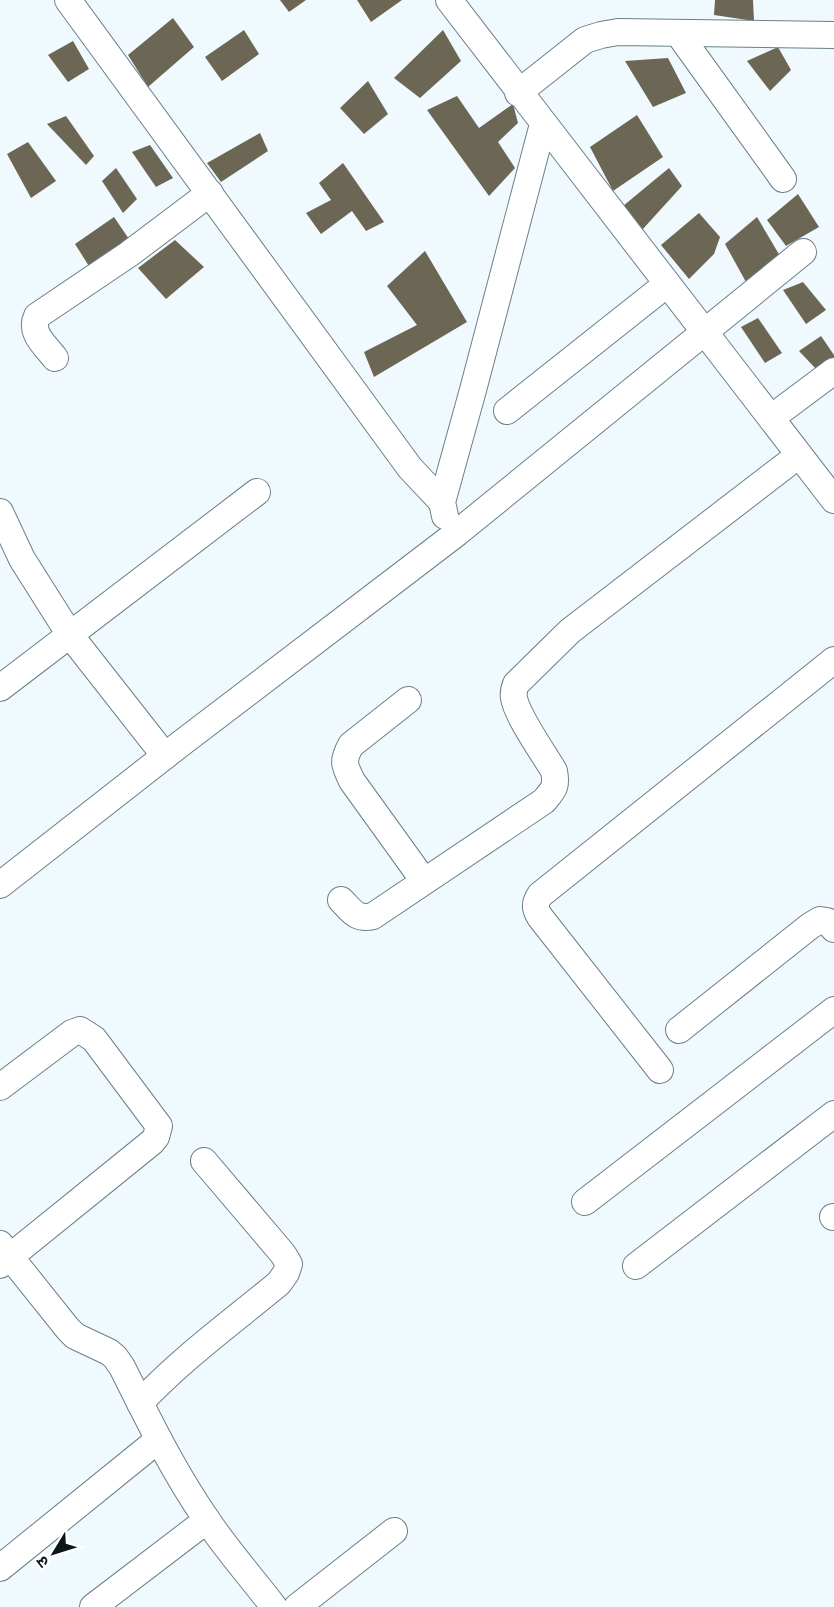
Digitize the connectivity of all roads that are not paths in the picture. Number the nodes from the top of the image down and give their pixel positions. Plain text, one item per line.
1 (68, 0) edge
2 (448, 0) edge
3 (678, 33) junction
4 (834, 35) edge
5 (519, 93) junction
6 (543, 124) junction
7 (783, 179) dead end
8 (210, 193) junction
9 (803, 252) dead end
10 (667, 284) junction
11 (705, 333) junction
12 (55, 358) dead end
13 (834, 370) edge
14 (507, 411) dead end
15 (771, 418) junction
16 (799, 455) junction
17 (257, 492) dead end
18 (834, 500) edge
19 (442, 502) junction
20 (0, 512) edge
21 (457, 533) junction
22 (70, 635) junction
23 (834, 660) edge
24 (0, 688) edge
25 (408, 700) dead end
26 (165, 756) junction
27 (424, 881) junction
28 (0, 885) edge
29 (341, 900) dead end
30 (834, 929) edge
31 (834, 1010) edge
32 (679, 1030) dead end
33 (660, 1070) dead end
34 (0, 1087) edge
35 (834, 1114) edge
36 (204, 1161) dead end
37 (585, 1202) dead end
38 (4, 1255) edge
39 (636, 1266) dead end
40 (140, 1403) junction
41 (158, 1440) junction
42 (207, 1520) junction
43 (394, 1531) dead end
44 (0, 1568) edge
45 (93, 1607) edge
46 (274, 1607) edge
47 (297, 1607) edge

1 - 8 street
2 - 5 street
3 - 4 street
3 - 5 street
3 - 7 street
5 - 6 street
6 - 10 street
6 - 19 street
8 - 12 street
8 - 19 street
9 - 11 street
10 - 11 street
10 - 14 street
11 - 15 street
11 - 21 street
13 - 15 street
15 - 16 street
16 - 18 street
16 - 27 street
17 - 22 street
19 - 21 street
20 - 22 street
21 - 26 street
22 - 24 street
22 - 26 street
23 - 33 street
25 - 27 street
26 - 28 street
27 - 29 street
30 - 32 street
31 - 37 street
34 - 38 street
35 - 39 street
36 - 40 street
38 - 40 street
40 - 41 street
41 - 42 street
41 - 44 street
42 - 45 street
42 - 46 street
43 - 47 street

